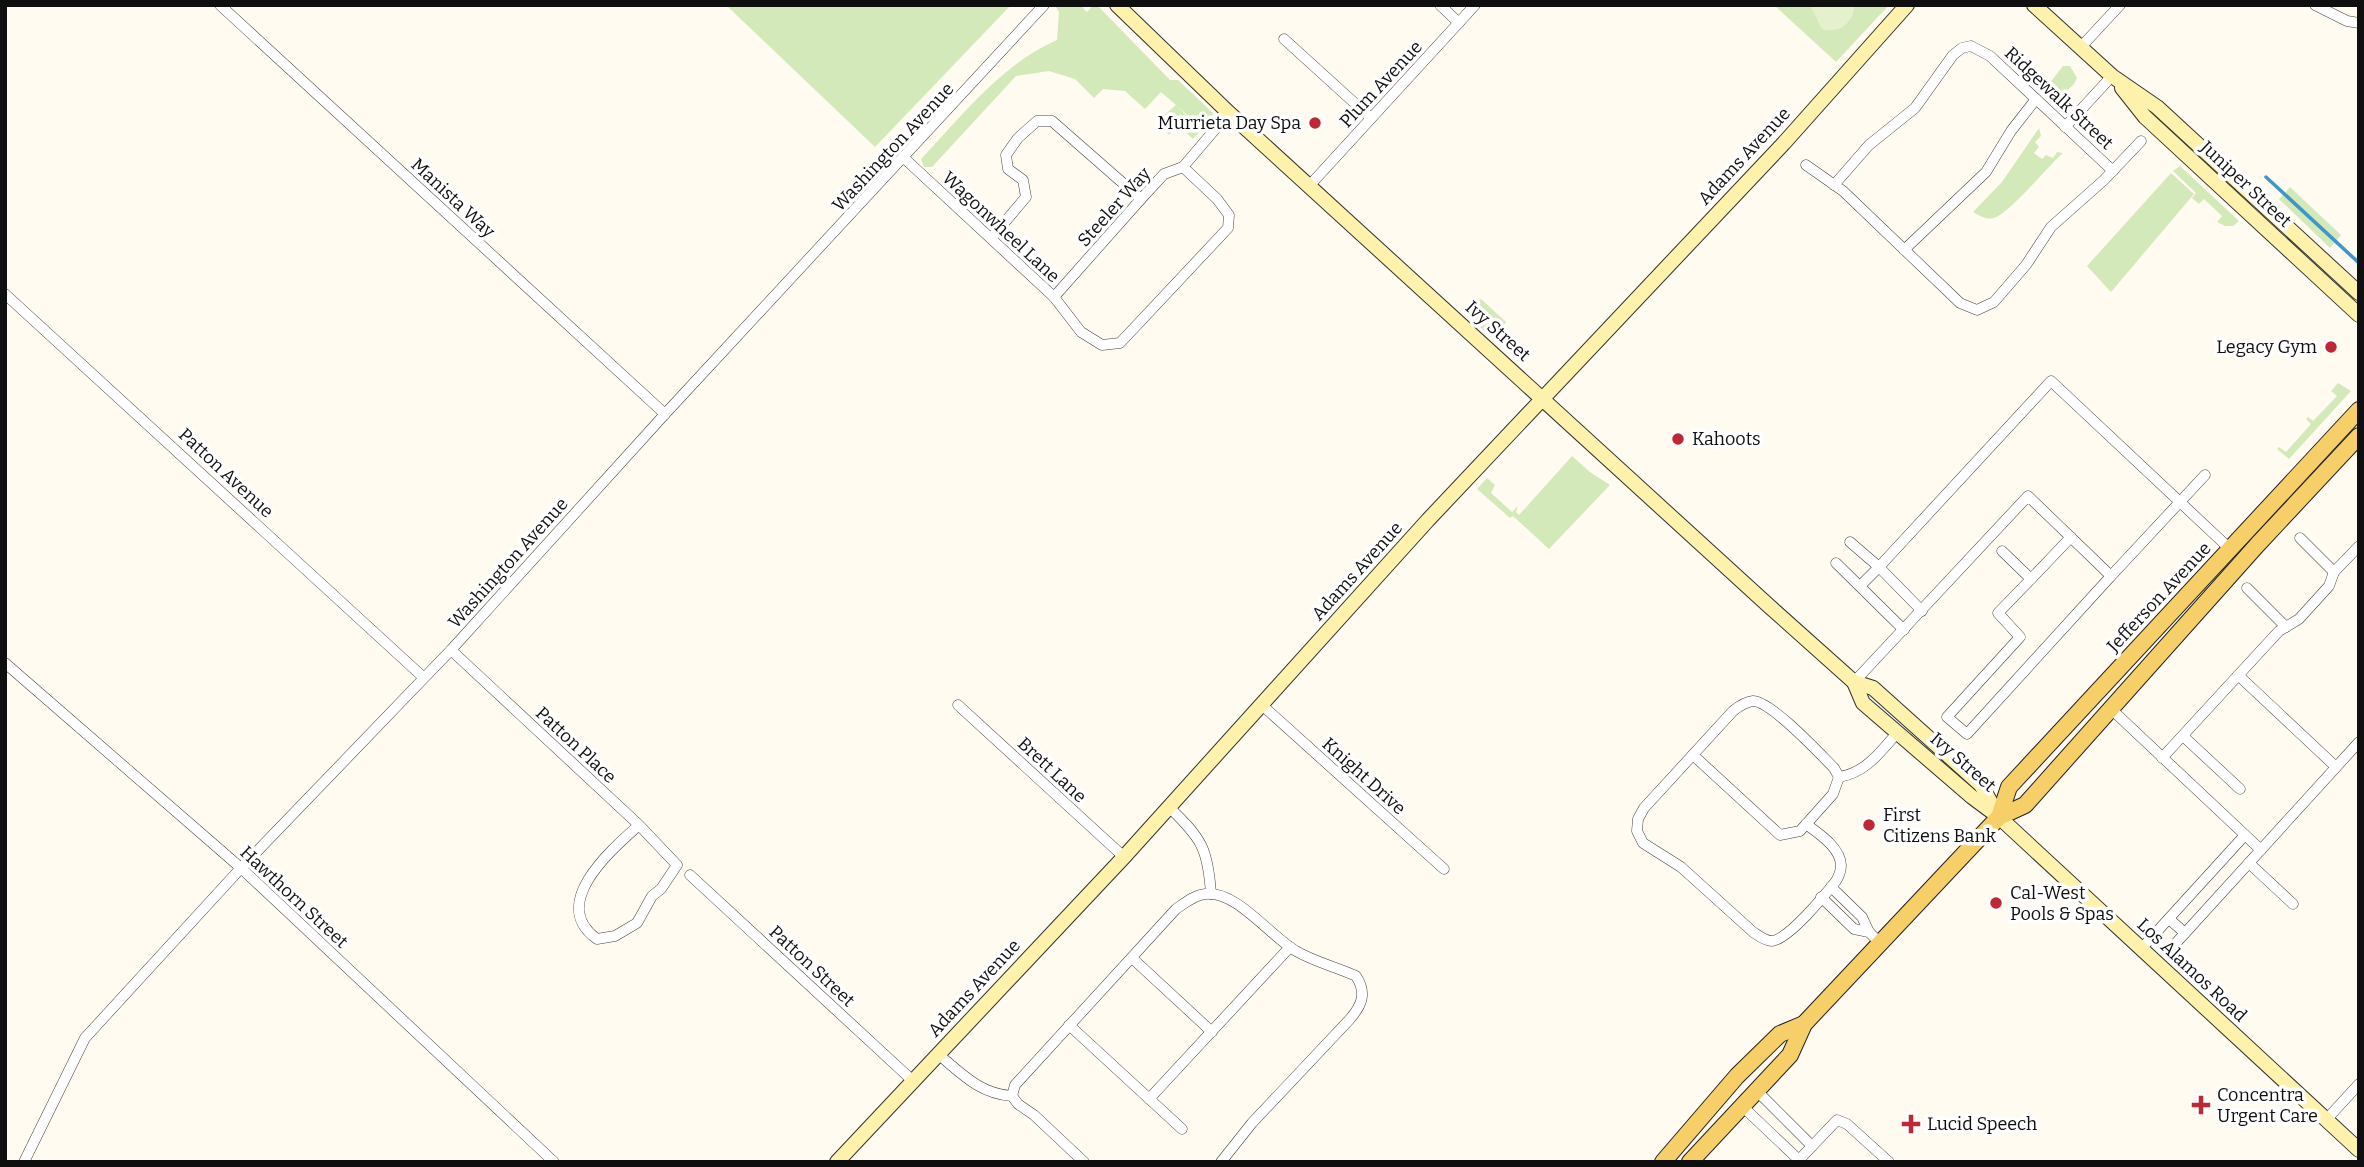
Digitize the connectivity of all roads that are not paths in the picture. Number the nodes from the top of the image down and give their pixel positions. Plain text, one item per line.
1 (220, 5) edge
2 (1044, 5) edge
3 (1118, 5) edge
4 (1440, 5) edge
5 (1475, 5) edge
6 (1906, 5) edge
7 (2034, 5) edge
8 (2120, 5) edge
9 (2315, 5) edge
10 (1459, 23) junction
11 (2359, 23) edge
12 (1284, 39) dead end
13 (2080, 48) junction
14 (2112, 76) junction
15 (2036, 99) junction
16 (1229, 113) junction
17 (1371, 118) junction
18 (2065, 127) junction
19 (2141, 141) dead end
20 (904, 158) junction
21 (1806, 165) dead end
22 (1182, 167) junction
23 (2113, 171) junction
24 (1310, 184) junction
25 (1834, 185) junction
26 (1141, 199) junction
27 (992, 237) junction
28 (1904, 250) junction
29 (2359, 293) edge
30 (5, 294) edge
31 (1054, 297) junction
32 (2359, 315) edge
33 (1542, 398) junction
34 (2359, 410) edge
35 (665, 414) junction
36 (2359, 436) edge
37 (2205, 475) dead end
38 (2180, 501) junction
39 (2269, 508) junction
40 (2071, 537) junction
41 (2300, 538) dead end
42 (1850, 542) dead end
43 (2258, 544) junction
44 (2359, 546) edge
45 (2231, 549) junction
46 (2003, 551) dead end
47 (1836, 563) dead end
48 (1879, 567) junction
49 (2334, 572) junction
50 (2111, 576) junction
51 (2031, 579) junction
52 (1860, 586) junction
53 (2247, 588) dead end
54 (1922, 611) junction
55 (2286, 627) junction
56 (1904, 630) junction
57 (451, 650) junction
58 (5, 663) edge
59 (2238, 676) junction
60 (423, 677) junction
61 (1854, 682) junction
62 (958, 705) dead end
63 (1263, 706) junction
64 (2110, 708) junction
65 (1898, 732) junction
66 (2183, 736) junction
67 (2359, 742) edge
68 (1693, 755) junction
69 (2162, 758) junction
70 (2336, 767) junction
71 (1839, 777) junction
72 (2240, 789) dead end
73 (1170, 808) junction
74 (1999, 817) junction
75 (1806, 824) junction
76 (639, 825) junction
77 (2245, 835) junction
78 (2261, 849) junction
79 (1124, 858) junction
80 (2249, 863) junction
81 (241, 868) junction
82 (1444, 869) dead end
83 (690, 875) dead end
84 (1831, 887) junction
85 (1211, 894) junction
86 (1821, 897) junction
87 (2293, 904) dead end
88 (2169, 919) junction
89 (2185, 933) junction
90 (1874, 937) junction
91 (2176, 943) dead end
92 (1290, 947) junction
93 (2141, 949) junction
94 (1132, 958) junction
95 (1804, 1024) junction
96 (1069, 1025) junction
97 (1212, 1032) junction
98 (938, 1054) junction
99 (1737, 1076) junction
100 (913, 1081) junction
101 (2359, 1084) edge
102 (1757, 1091) junction
103 (1012, 1096) junction
104 (1149, 1099) junction
105 (1742, 1106) junction
106 (2326, 1120) junction
107 (1792, 1126) junction
108 (1182, 1129) dead end
109 (1710, 1140) junction
110 (1779, 1141) junction
111 (1812, 1146) junction
112 (2359, 1150) edge
113 (1798, 1161) edge
114 (24, 1162) edge
115 (554, 1162) edge
116 (836, 1162) edge
117 (1084, 1162) edge
118 (1221, 1162) edge
119 (1663, 1162) edge
120 (1690, 1162) edge
121 (1889, 1162) edge

1 - 35 street, Manista Way
2 - 20 street, Washington Avenue
3 - 16 street, Ivy Street
4 - 10 street
5 - 10 street, Plum Avenue
6 - 33 street, Adams Avenue
7 - 13 street, Juniper Street
8 - 13 street
9 - 11 street
10 - 17 street, Plum Avenue
12 - 17 street
13 - 14 street, Juniper Street
14 - 18 street
14 - 29 street, Juniper Street
14 - 32 street, Juniper Street
15 - 18 street, Ridgewalk Street
15 - 25 street, Ridgewalk Street
15 - 28 street
16 - 22 street, Steeler Way
16 - 24 street, Ivy Street
17 - 24 street, Plum Avenue
18 - 23 street, Ridgewalk Street
19 - 23 street
20 - 27 street, Wagonwheel Lane
20 - 35 street, Washington Avenue
21 - 25 street
22 - 26 street, Steeler Way
22 - 31 street, Wagonwheel Lane
23 - 28 street
24 - 33 street, Ivy Street
25 - 28 street
26 - 27 street
26 - 31 street, Steeler Way
27 - 31 street, Wagonwheel Lane
30 - 60 street, Patton Avenue
33 - 61 street, Ivy Street
33 - 63 street, Adams Avenue
34 - 39 main road, Jefferson Avenue
35 - 57 street, Washington Avenue
36 - 43 main road, Jefferson Avenue
37 - 38 street
38 - 45 street
38 - 48 street
38 - 50 street
39 - 43 main road
39 - 45 main road, Jefferson Avenue
40 - 50 street
40 - 51 street
40 - 54 street
41 - 49 street
42 - 48 street
43 - 64 main road, Jefferson Avenue
44 - 49 street
45 - 74 main road, Jefferson Avenue
46 - 51 street
47 - 52 street
48 - 52 street
48 - 54 street
49 - 55 street
50 - 51 street
52 - 56 street
53 - 55 street
54 - 56 street
55 - 59 street
56 - 61 street
57 - 60 street, Washington Avenue
57 - 76 street, Patton Place
58 - 81 street, Hawthorn Street
59 - 66 street
59 - 70 street
60 - 81 street, Washington Avenue
61 - 65 street, Ivy Street
61 - 74 street, Ivy Street
62 - 79 street, Brett Lane
63 - 73 street, Adams Avenue
63 - 82 street, Knight Drive
64 - 69 street
64 - 74 main road, Jefferson Avenue
65 - 71 street
65 - 74 street, Ivy Street
66 - 69 street
66 - 72 street
67 - 70 street
68 - 71 street
68 - 75 street
68 - 86 street
69 - 77 street
70 - 78 street
71 - 75 street
73 - 79 street, Adams Avenue
73 - 85 street
74 - 90 main road, Jefferson Avenue
74 - 93 street, Los Alamos Road
75 - 84 street
76 - 76 street, Patton Place
77 - 78 street
77 - 88 street
78 - 80 street
79 - 98 street, Adams Avenue
80 - 87 street
80 - 89 street
81 - 114 street, Washington Avenue
81 - 115 street, Hawthorn Street
83 - 100 street, Patton Street
84 - 86 street
84 - 90 street
85 - 92 street
85 - 94 street
86 - 90 street
88 - 89 street
88 - 93 street
89 - 91 street
90 - 95 main road, Jefferson Avenue
92 - 97 street
92 - 118 street
93 - 106 street, Los Alamos Road
94 - 96 street
94 - 97 street
95 - 99 main road, Jefferson Avenue
95 - 102 main road, Jefferson Avenue
96 - 103 street
96 - 104 street
97 - 104 street
98 - 100 street, Adams Avenue
98 - 103 street
99 - 109 main road
99 - 119 main road, Jefferson Avenue
100 - 116 street, Adams Avenue
101 - 106 street
102 - 105 main road, Jefferson Avenue
102 - 107 street
103 - 117 street
104 - 108 street
105 - 109 main road, Jefferson Avenue
105 - 110 street
106 - 112 street, Los Alamos Road
107 - 110 street
107 - 111 street
109 - 120 main road, Jefferson Avenue
110 - 113 street
111 - 113 street
111 - 121 street

